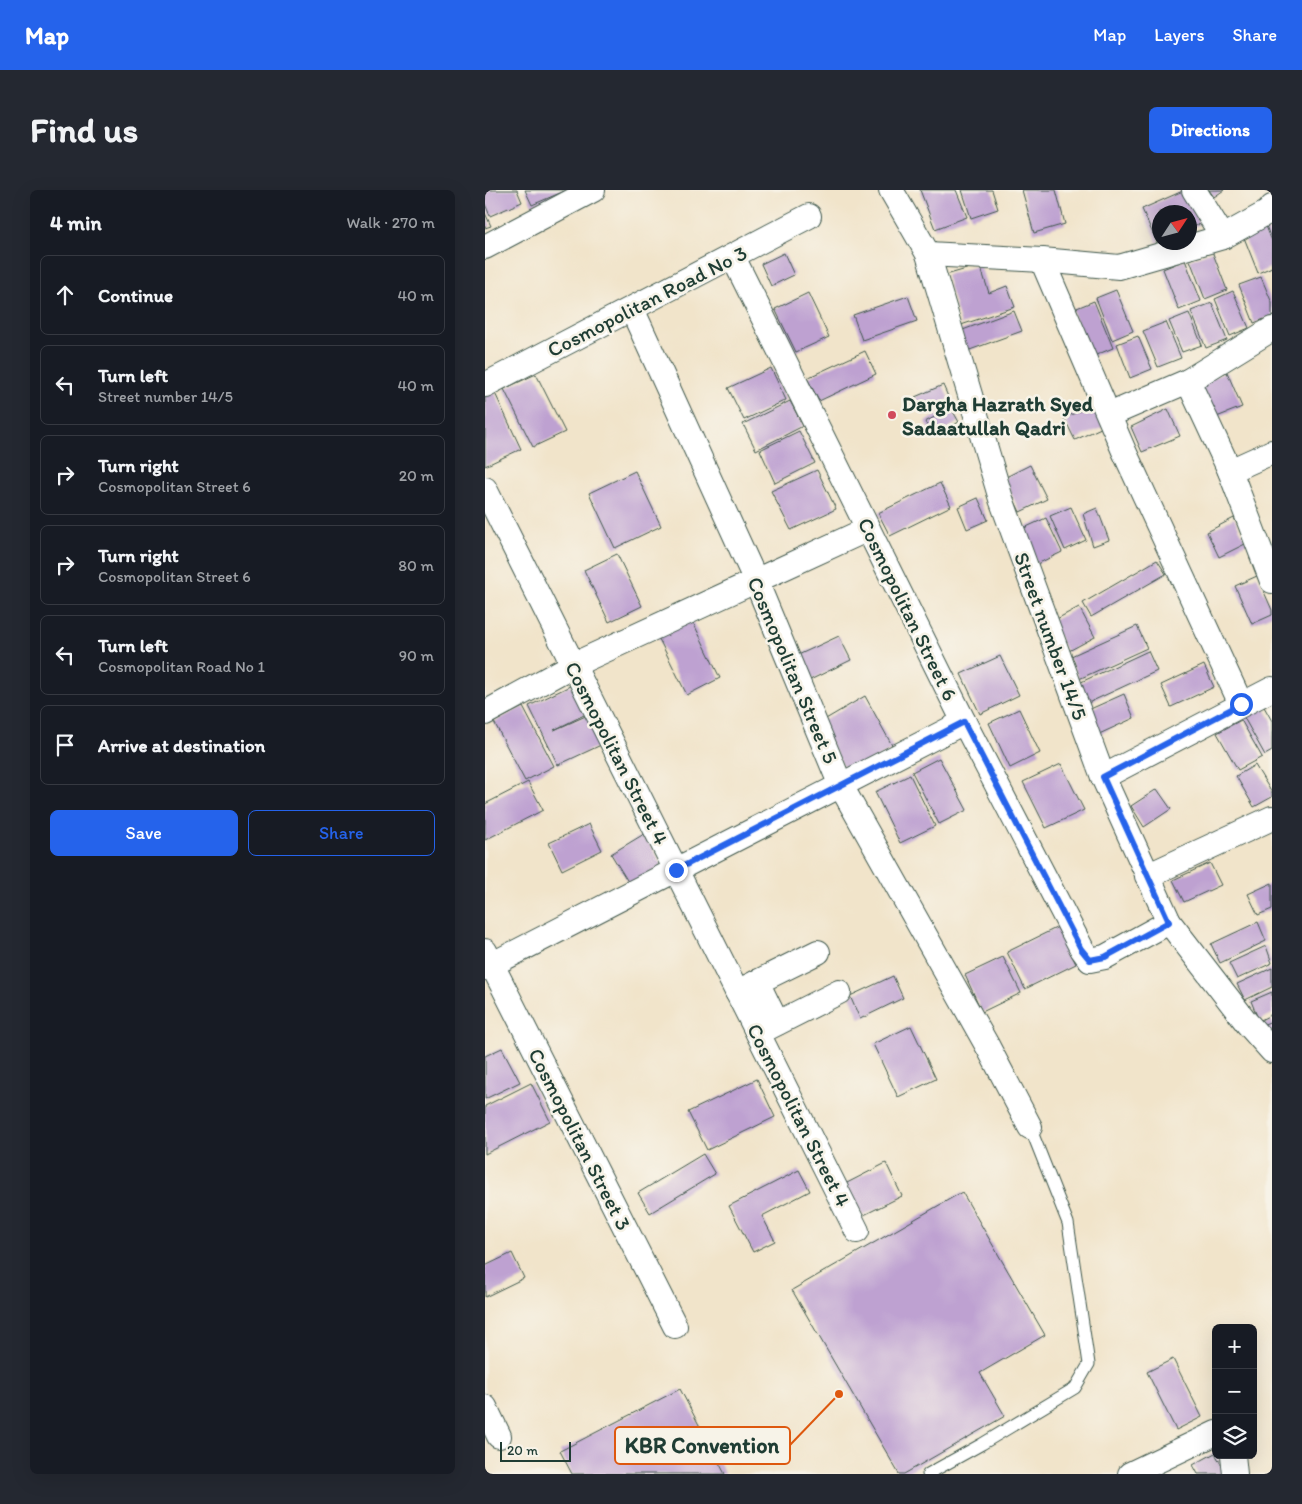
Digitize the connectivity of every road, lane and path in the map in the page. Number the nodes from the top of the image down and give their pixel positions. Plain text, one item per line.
1 (593, 190) edge
2 (891, 190) edge
3 (1194, 190) edge
4 (1272, 207) edge
5 (809, 216) dead end
6 (1223, 237) junction
7 (485, 247) edge
8 (928, 254) junction
9 (733, 257) junction
10 (1042, 260) junction
11 (632, 309) junction
12 (1272, 329) edge
13 (1187, 381) junction
14 (485, 385) edge
15 (1109, 415) junction
16 (1272, 452) edge
17 (1230, 471) junction
18 (485, 489) edge
19 (868, 529) junction
20 (756, 581) junction
21 (1272, 581) edge
22 (573, 665) junction
23 (1272, 689) edge
24 (1241, 704) junction
25 (485, 713) edge
26 (964, 722) junction
27 (1103, 777) junction
28 (841, 786) junction
29 (1271, 821) edge
30 (676, 870) junction
31 (1147, 876) junction
32 (1169, 922) junction
33 (818, 952) dead end
34 (487, 961) edge
35 (747, 987) junction
36 (839, 992) dead end
37 (767, 1028) junction
38 (1272, 1051) edge
39 (1030, 1127) joint
40 (857, 1231) dead end
41 (675, 1326) dead end
42 (485, 1407) edge
43 (1212, 1434) edge
44 (499, 1436) dead end
45 (1233, 1459) edge
46 (928, 1474) edge
47 (1131, 1474) edge
48 (1235, 1474) edge

1 - 7 street
2 - 8 street, Street number 14/5
3 - 6 street
4 - 6 street
5 - 9 street, Cosmopolitan Road No 3
6 - 10 street
8 - 10 street
8 - 27 street, Street number 14/5
9 - 11 street, Cosmopolitan Road No 3
9 - 19 street, Cosmopolitan Street 6
10 - 15 street
11 - 14 street, Cosmopolitan Road No 3
11 - 20 street, Cosmopolitan Street 5
12 - 13 street
13 - 15 street
13 - 17 street
15 - 24 street
16 - 17 street
17 - 21 street
18 - 22 street, Cosmopolitan Street 4
19 - 20 street
19 - 26 street, Cosmopolitan Street 6
20 - 22 street
20 - 28 street, Cosmopolitan Street 5
22 - 25 street
22 - 30 street, Cosmopolitan Street 4
23 - 24 street
24 - 27 street
26 - 28 street
26 - 32 street, Cosmopolitan Street 6
27 - 31 street, Street number 14/5
28 - 30 street
28 - 39 street, Cosmopolitan Street 5
29 - 31 street
30 - 34 street
30 - 35 street, Cosmopolitan Street 4
31 - 32 street, Street number 14/5
32 - 38 street, Street number 14/5
33 - 35 street
34 - 41 street, Cosmopolitan Street 3
35 - 37 street, Cosmopolitan Street 4
36 - 37 street
37 - 40 street, Cosmopolitan Street 4
39 - 46 lane
42 - 44 street
43 - 47 street
45 - 48 street

